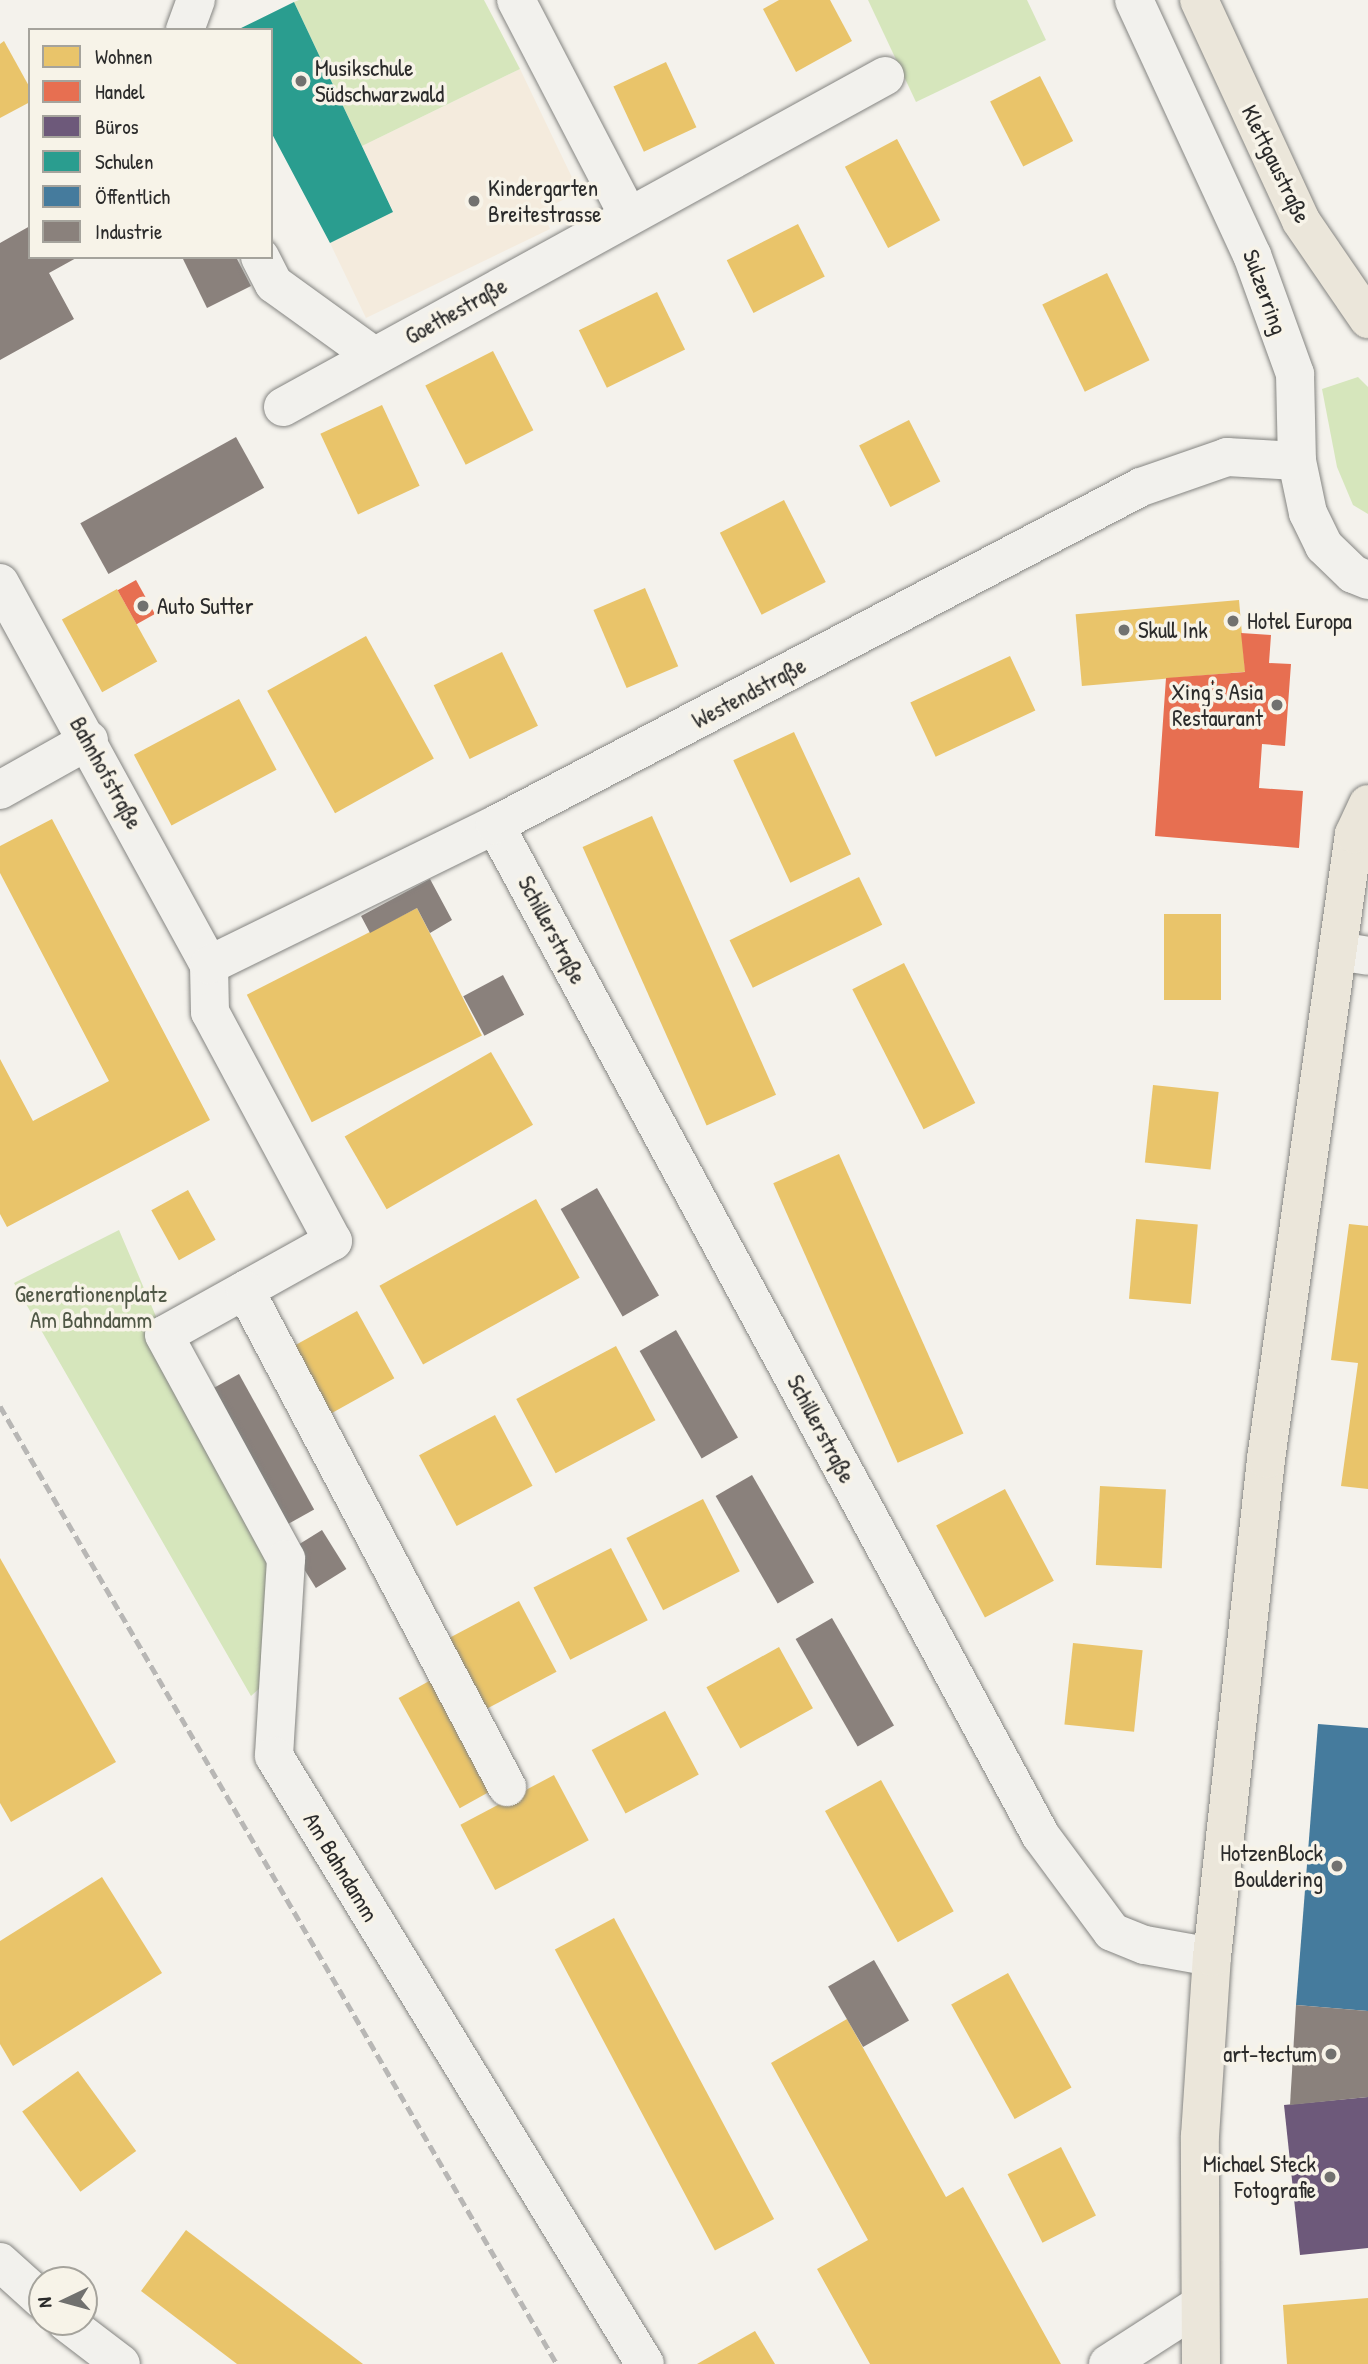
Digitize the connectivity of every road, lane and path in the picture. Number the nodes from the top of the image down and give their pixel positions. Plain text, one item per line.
1 (196, 0) edge
2 (516, 0) edge
3 (1134, 0) edge
4 (1199, 0) edge
5 (187, 28) edge
6 (885, 76) dead end
7 (628, 215) junction
8 (261, 259) edge
9 (1368, 318) edge
10 (374, 356) junction
11 (283, 407) dead end
12 (1297, 461) junction
13 (1368, 580) edge
14 (0, 583) edge
15 (89, 740) junction
16 (0, 790) edge
17 (1368, 804) edge
18 (495, 825) junction
19 (1353, 953) edge
20 (209, 965) junction
21 (245, 1290) junction
22 (507, 1787) dead end
23 (1212, 1957) junction
24 (0, 2262) edge
25 (28, 2287) edge
26 (1198, 2306) junction
27 (84, 2336) edge
28 (121, 2364) edge
29 (645, 2364) edge
30 (1108, 2364) edge
31 (1201, 2364) edge

1 - 5 street
2 - 7 street
3 - 12 street, Sulzerring
4 - 9 main road, Klettgaustraße
6 - 7 street, Goethestraße
7 - 10 street, Goethestraße
8 - 10 street
10 - 11 street, Goethestraße
12 - 13 street, Sulzerring
12 - 18 street, Westendstraße
14 - 15 street, Bahnhofstraße
15 - 16 street
15 - 20 street, Bahnhofstraße
17 - 19 main road
18 - 20 street, Westendstraße
18 - 23 street, Schillerstraße
19 - 23 main road
20 - 21 street
21 - 22 street
21 - 29 street, Am Bahndamm
23 - 26 main road
24 - 25 street
26 - 30 street
26 - 31 main road
27 - 28 street

